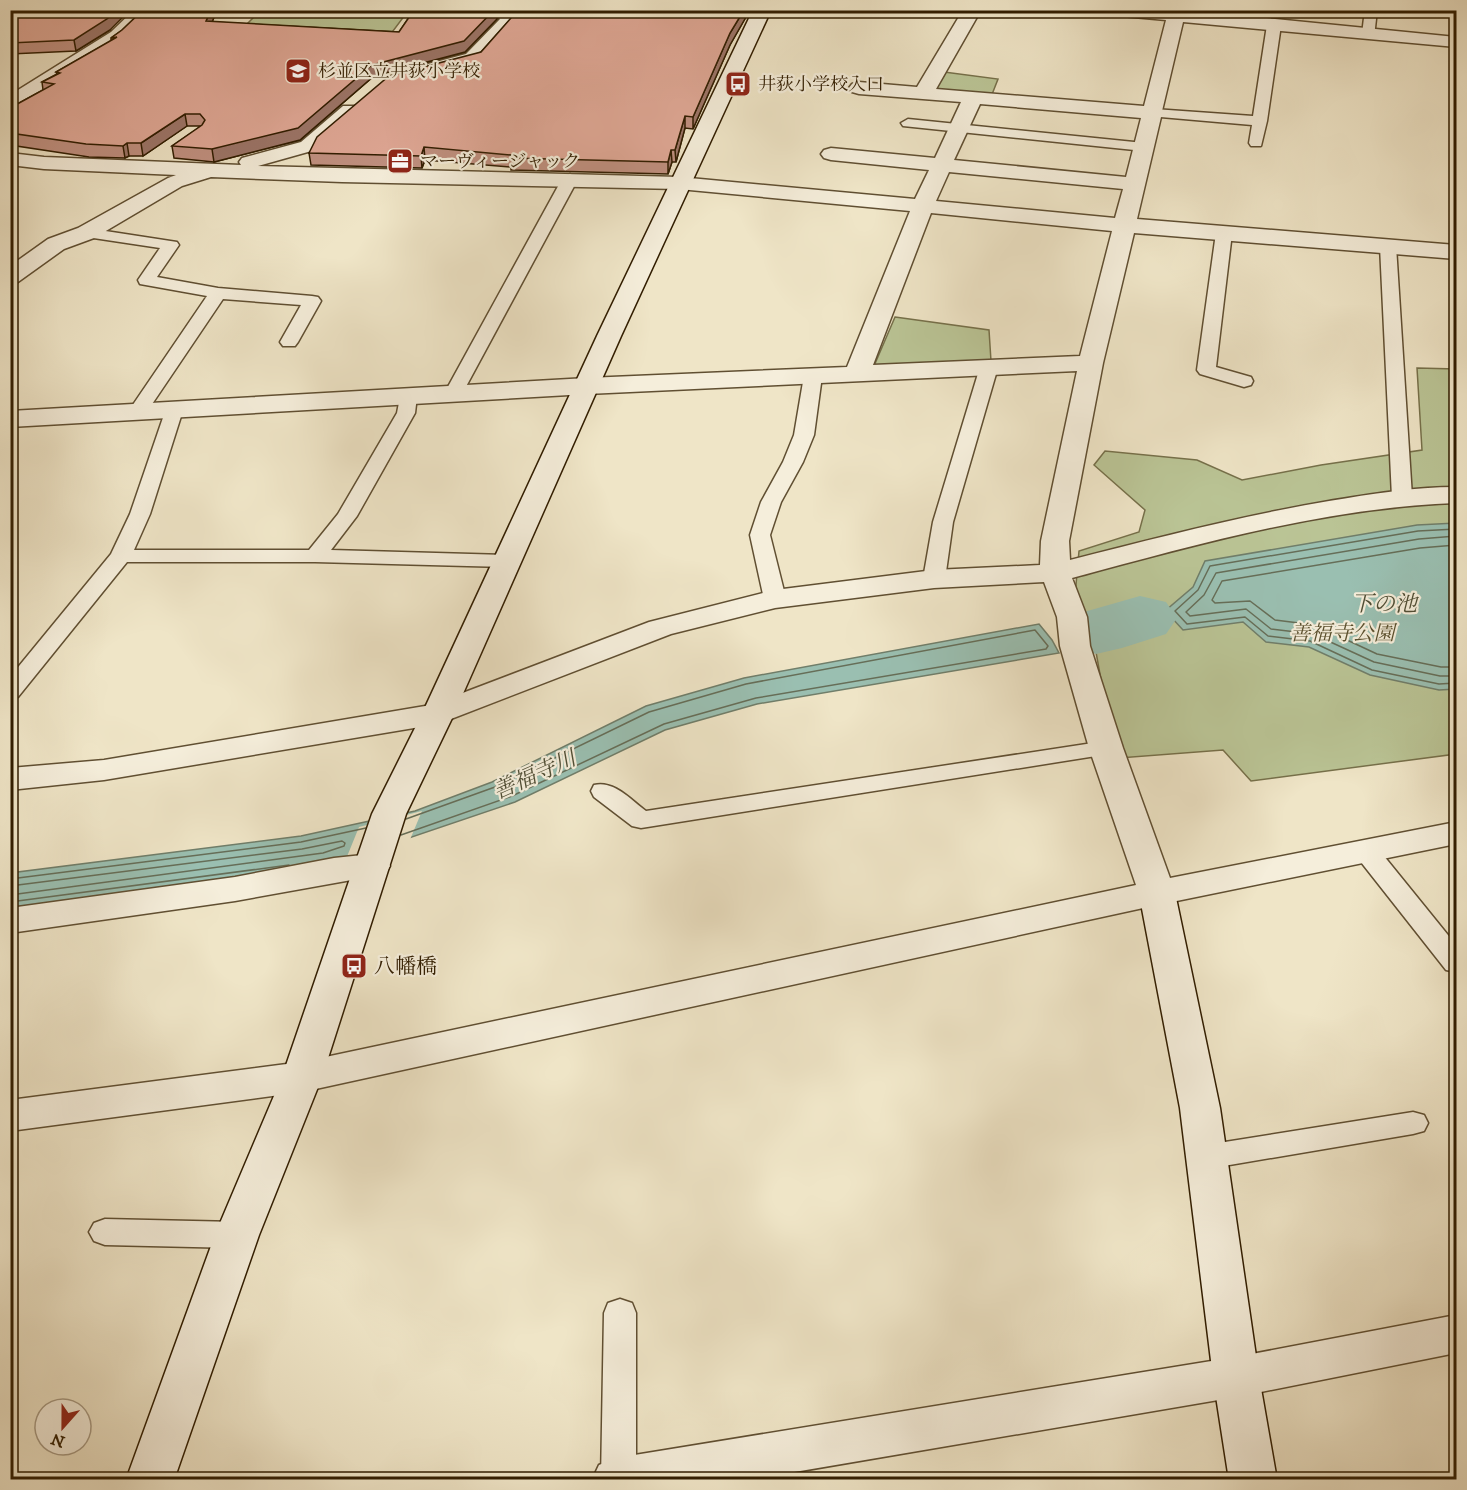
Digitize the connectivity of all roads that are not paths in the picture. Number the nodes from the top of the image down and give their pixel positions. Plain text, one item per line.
1 (145, 10) edge
2 (500, 10) edge
3 (762, 10) edge
4 (972, 10) edge
5 (1111, 10) edge
6 (1371, 10) edge
7 (1177, 13) edge
8 (1274, 25) junction
9 (1369, 34) junction
10 (1456, 42) edge
11 (416, 73) edge
12 (859, 87) dead end
13 (924, 92) junction
14 (366, 97) edge
15 (973, 97) junction
16 (10, 104) edge
17 (1154, 112) junction
18 (1260, 121) junction
19 (908, 123) dead end
20 (959, 128) junction
21 (1256, 143) dead end
22 (1144, 147) junction
23 (170, 150) dead end
24 (831, 154) dead end
25 (21, 160) edge
26 (942, 165) junction
27 (144, 167) junction
28 (220, 169) junction
29 (570, 179) junction
30 (680, 183) junction
31 (1134, 184) junction
32 (923, 206) junction
33 (1123, 225) junction
34 (86, 233) junction
35 (1224, 233) junction
36 (1389, 246) junction
37 (1456, 252) edge
38 (10, 277) edge
39 (218, 293) junction
40 (289, 342) dead end
41 (1091, 363) junction
42 (989, 367) junction
43 (857, 374) junction
44 (813, 376) junction
45 (1244, 381) dead end
46 (587, 386) junction
47 (453, 394) junction
48 (408, 396) junction
49 (174, 410) junction
50 (137, 412) junction
51 (10, 419) edge
52 (1456, 495) edge
53 (1402, 497) junction
54 (121, 556) junction
55 (315, 556) junction
56 (506, 561) junction
57 (1055, 573) junction
58 (934, 579) junction
59 (775, 599) junction
60 (10, 692) edge
61 (438, 714) junction
62 (1106, 748) junction
63 (10, 779) edge
64 (603, 791) dead end
65 (1456, 833) edge
66 (1366, 851) junction
67 (374, 862) junction
68 (1157, 893) junction
69 (10, 921) edge
70 (1456, 963) edge
71 (302, 1077) junction
72 (10, 1116) edge
73 (1413, 1123) dead end
74 (1206, 1157) junction
75 (105, 1232) dead end
76 (237, 1235) junction
77 (620, 1313) dead end
78 (1456, 1334) edge
79 (1236, 1377) junction
80 (150, 1479) edge
81 (617, 1479) edge
82 (1253, 1479) edge

1 - 16 street
2 - 11 street
3 - 30 street
4 - 13 street
5 - 7 street
6 - 9 lane
7 - 8 street
7 - 17 street
8 - 9 street
8 - 18 lane
9 - 10 street
12 - 13 street
13 - 15 street
14 - 28 street
15 - 17 street
15 - 20 street
17 - 18 lane
17 - 22 street
18 - 21 lane
19 - 20 lane
20 - 22 lane
20 - 26 street
22 - 31 street
23 - 27 street
24 - 26 street
25 - 27 street
26 - 31 street
26 - 32 street
27 - 28 street
28 - 29 street
28 - 34 street
29 - 30 street
29 - 47 lane
30 - 32 street
30 - 46 street
31 - 33 street
32 - 33 street
32 - 43 street
33 - 35 street
33 - 41 street
34 - 38 street
34 - 39 lane
35 - 36 street
35 - 45 lane
36 - 37 street
36 - 53 lane
39 - 40 lane
39 - 50 lane
41 - 42 street
41 - 57 street
42 - 43 street
42 - 58 lane
43 - 44 street
44 - 46 street
44 - 59 lane
46 - 47 street
46 - 56 street
47 - 48 street
48 - 49 street
48 - 55 lane
49 - 50 street
49 - 54 lane
50 - 51 street
52 - 53 street
53 - 57 street
54 - 55 lane
54 - 60 lane
55 - 56 lane
56 - 61 street
57 - 58 street
57 - 62 street
58 - 59 street
59 - 61 street
61 - 63 street
61 - 67 street
62 - 64 lane
62 - 68 street
65 - 66 street
66 - 68 street
66 - 70 lane
67 - 69 street
67 - 71 street
68 - 71 street
68 - 74 street
71 - 72 street
71 - 76 street
73 - 74 lane
74 - 79 street
75 - 76 lane
76 - 80 street
77 - 81 lane
78 - 79 street
79 - 81 street
79 - 82 street

